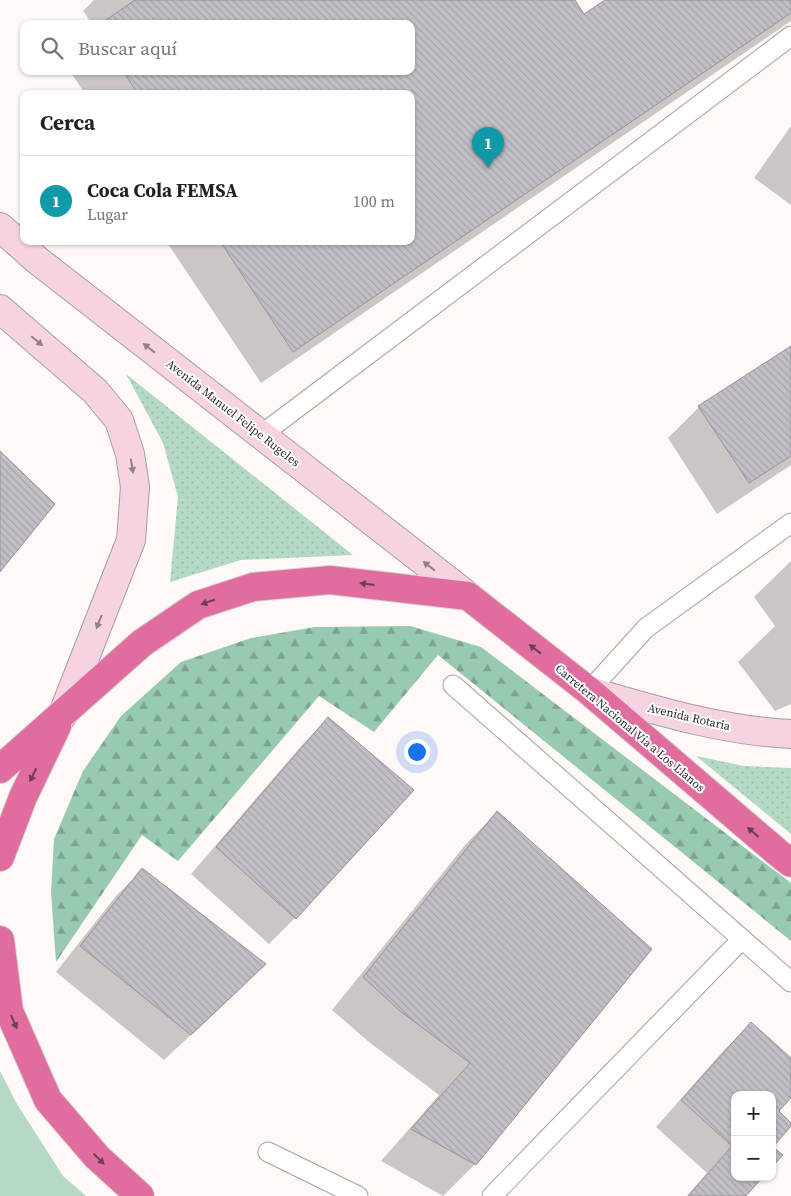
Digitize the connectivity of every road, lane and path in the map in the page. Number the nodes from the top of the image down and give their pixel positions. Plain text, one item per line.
1 (791, 36) edge
2 (0, 227) edge
3 (20, 245) edge
4 (20, 245) edge
5 (0, 309) edge
6 (261, 435) junction
7 (791, 523) edge
8 (468, 596) junction
9 (453, 685) dead end
10 (589, 691) junction
11 (62, 716) junction
12 (791, 734) edge
13 (0, 769) edge
14 (0, 857) edge
15 (791, 863) edge
16 (742, 939) junction
17 (0, 940) edge
18 (791, 982) edge
19 (268, 1152) dead end
20 (140, 1196) edge
21 (358, 1196) edge
22 (492, 1196) edge

1 - 6 lane
4 -> 2 street, Avenida Manuel Felipe Rugeles
6 -> 3 street, Avenida Manuel Felipe Rugeles
5 -> 11 street
8 -> 6 street, Avenida Manuel Felipe Rugeles
7 - 10 lane
10 -> 8 highway, Carretera Nacional Vía a Los Llanos
8 -> 11 highway
9 - 16 lane
10 - 12 street, Avenida Rotaria
15 -> 10 highway, Carretera Nacional Vía a Los Llanos
11 - 13 highway
11 -> 14 highway
16 - 18 lane
16 - 22 lane
17 -> 20 highway
19 - 21 lane

